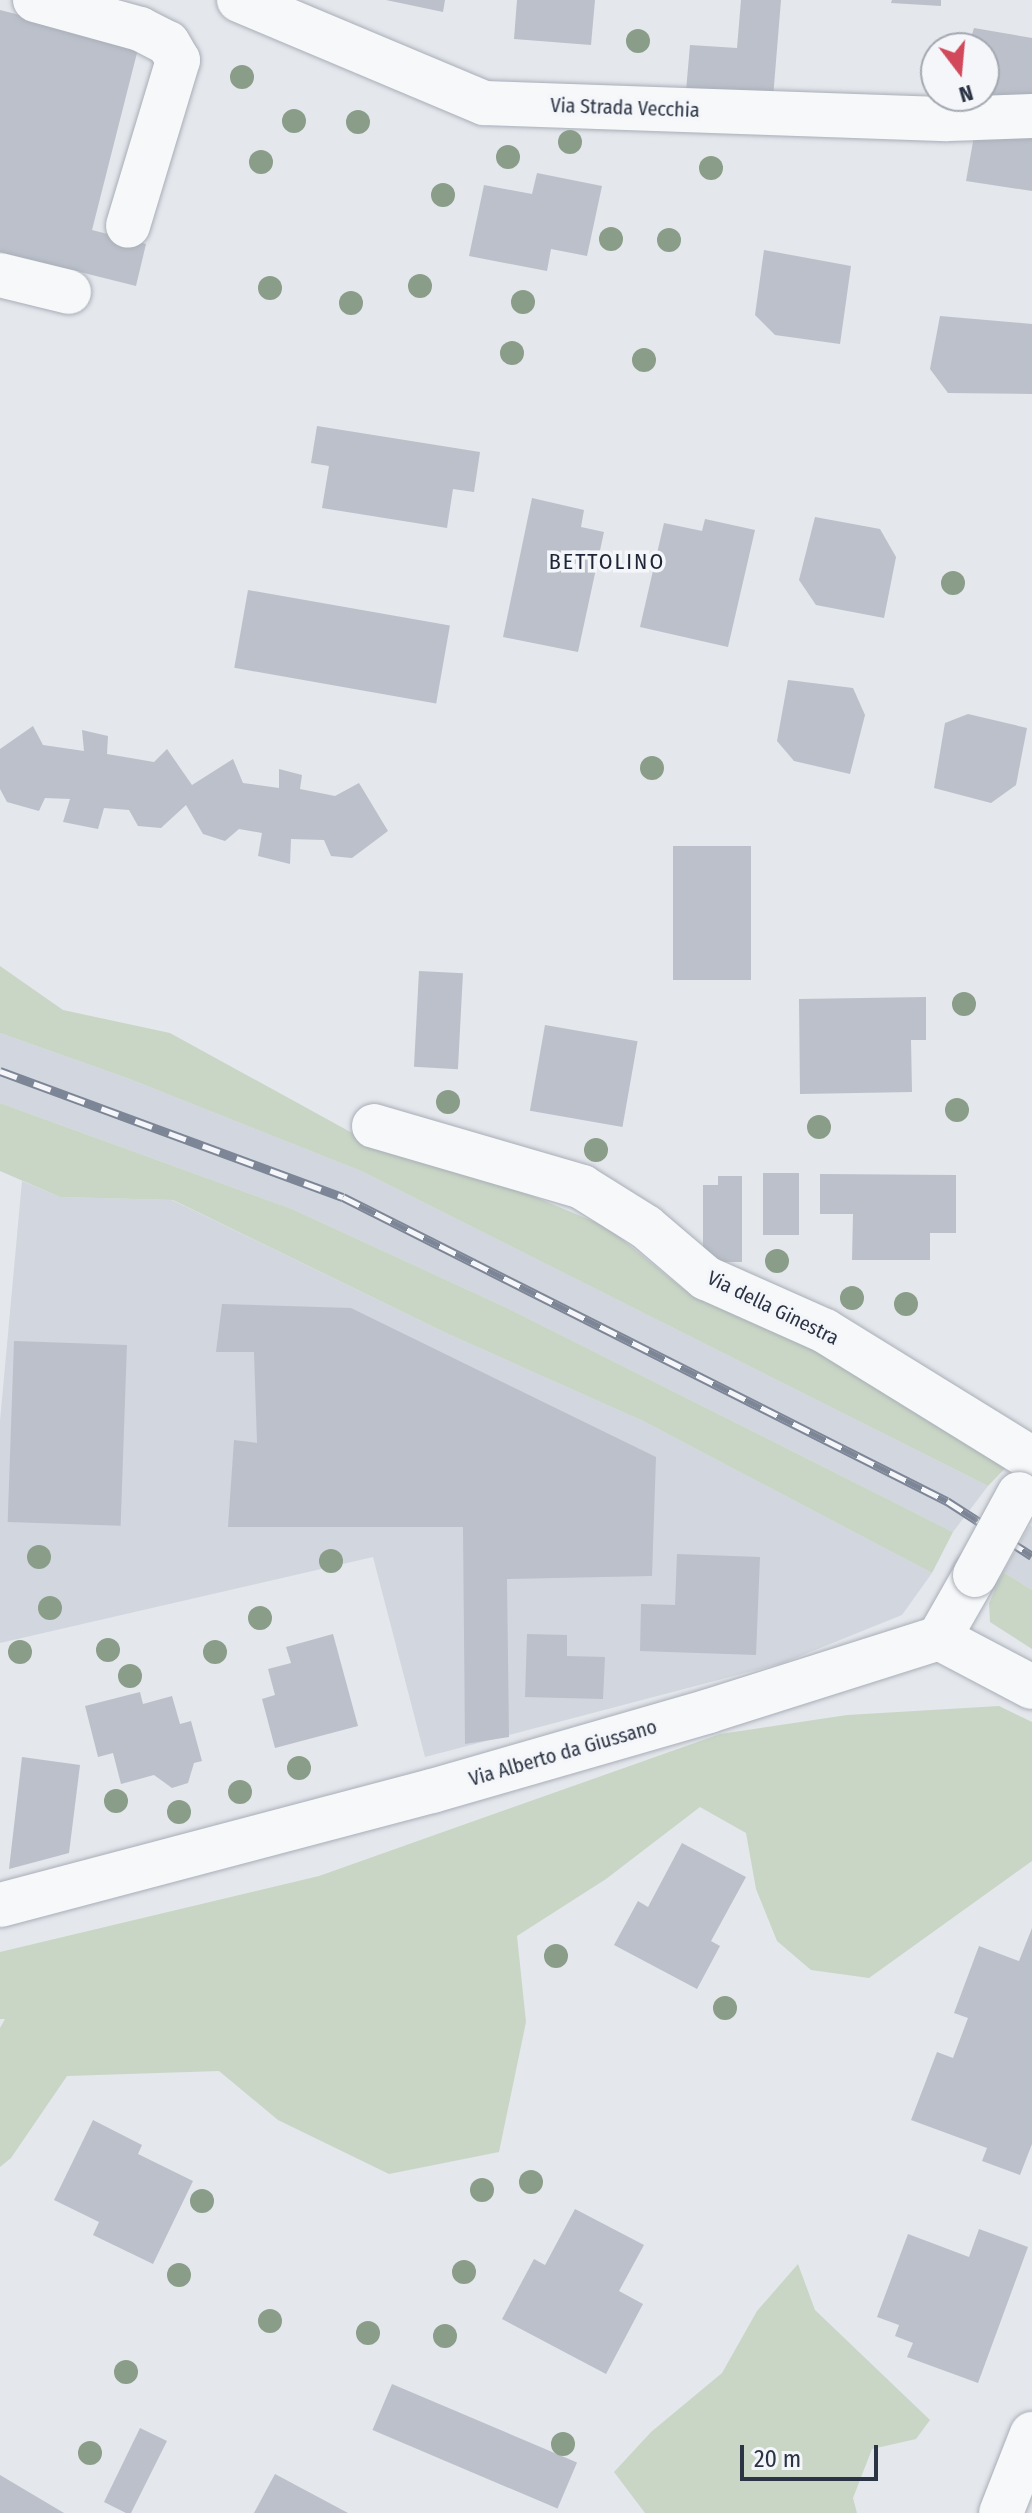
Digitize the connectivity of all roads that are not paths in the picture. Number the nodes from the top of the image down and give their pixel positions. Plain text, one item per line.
1 (35, 0) edge
2 (239, 0) edge
3 (1032, 116) edge
4 (128, 226) dead end
5 (0, 275) edge
6 (69, 292) dead end
7 (374, 1126) dead end
8 (1028, 1475) edge
9 (939, 1638) junction
10 (1032, 1687) edge
11 (0, 1905) edge
12 (1029, 2451) edge
13 (1001, 2513) edge

1 - 4 street
2 - 3 street, Via Strada Vecchia
5 - 6 street
7 - 8 street, Via della Ginestra
8 - 9 street, bridge
9 - 10 street
9 - 11 street, Via Alberto da Giussano
12 - 13 street

